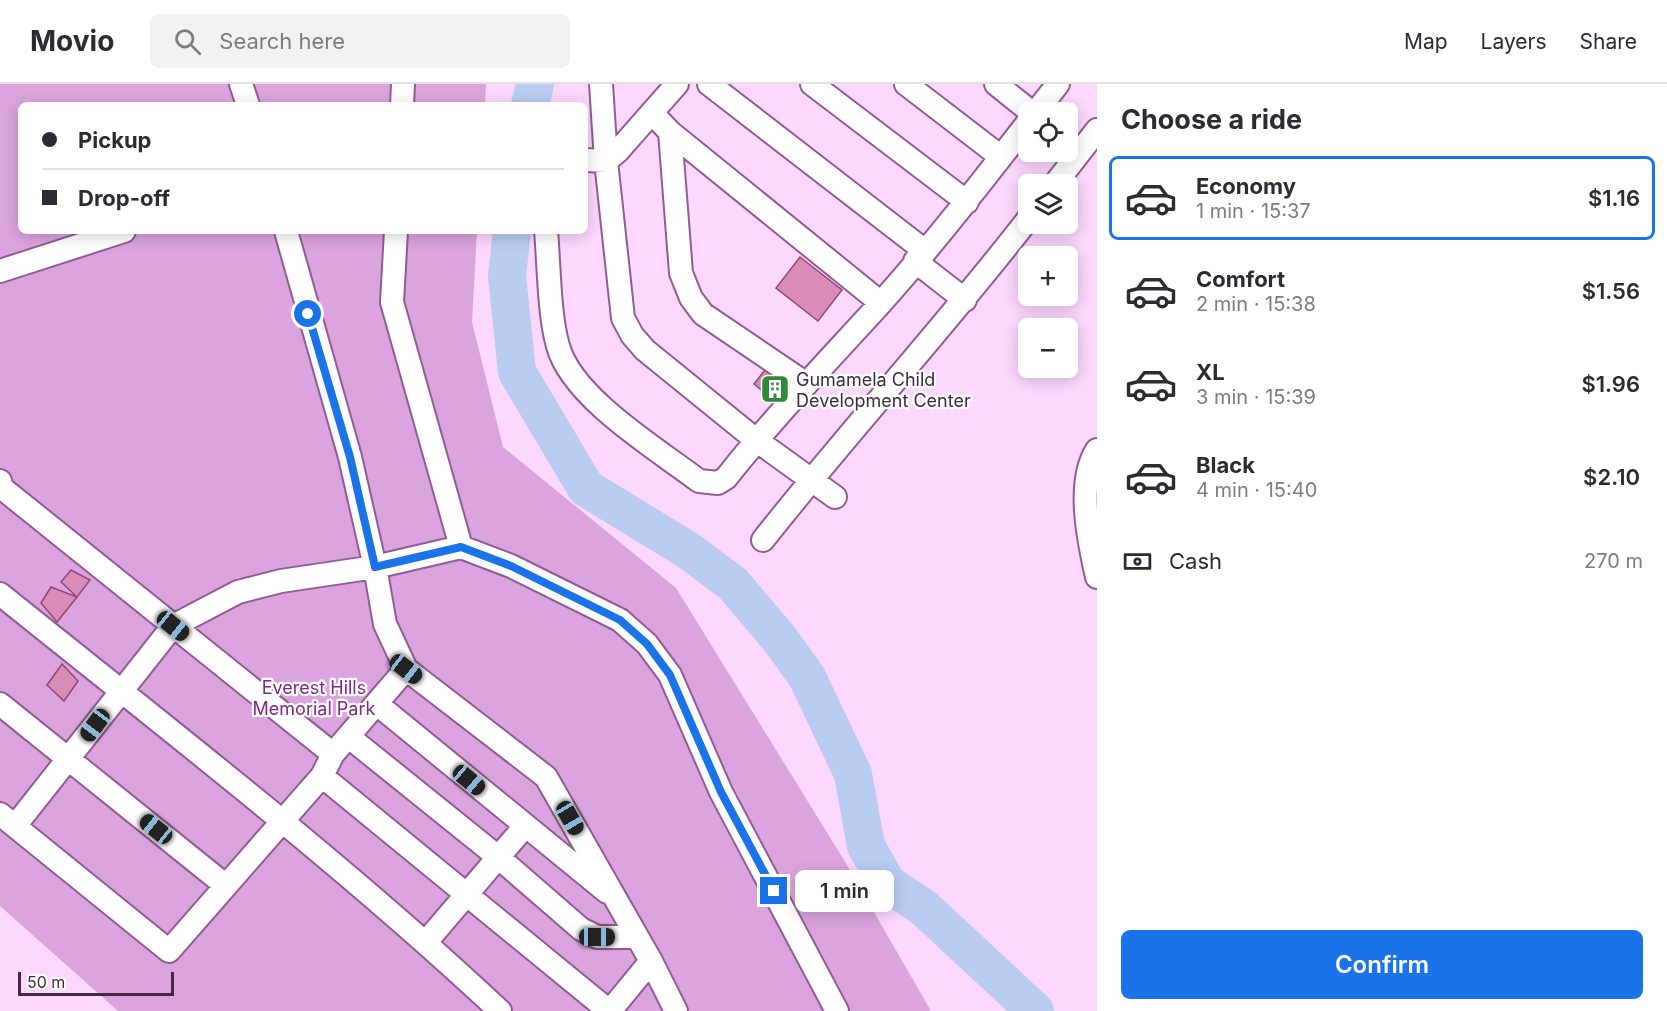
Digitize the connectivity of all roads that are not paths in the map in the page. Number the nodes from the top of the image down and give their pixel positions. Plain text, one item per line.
1 (241, 84) edge
2 (403, 84) edge
3 (601, 84) edge
4 (677, 84) edge
5 (709, 84) edge
6 (812, 84) edge
7 (906, 84) edge
8 (996, 84) edge
9 (1058, 84) edge
10 (247, 102) edge
11 (402, 102) edge
12 (1020, 102) edge
13 (1043, 102) edge
14 (652, 113) junction
15 (1097, 130) edge
16 (670, 132) junction
17 (1018, 136) edge
18 (1001, 158) junction
19 (595, 160) edge
20 (1063, 174) edge
21 (967, 202) junction
22 (1018, 232) edge
23 (115, 234) edge
24 (287, 234) edge
25 (396, 234) edge
26 (546, 234) edge
27 (920, 256) junction
28 (0, 271) edge
29 (965, 300) junction
30 (881, 303) junction
31 (805, 384) junction
32 (756, 440) junction
33 (1097, 450) edge
34 (810, 480) junction
35 (1, 486) edge
36 (835, 497) dead end
37 (763, 540) dead end
38 (461, 547) junction
39 (375, 567) junction
40 (1097, 577) edge
41 (0, 594) edge
42 (173, 626) junction
43 (406, 669) junction
44 (121, 691) junction
45 (0, 704) edge
46 (377, 704) junction
47 (349, 737) junction
48 (333, 754) junction
49 (69, 759) junction
50 (322, 776) junction
51 (8, 820) edge
52 (281, 820) junction
53 (525, 826) junction
54 (498, 857) junction
55 (225, 885) junction
56 (467, 893) junction
57 (616, 898) junction
58 (637, 936) junction
59 (426, 942) junction
60 (651, 961) junction
61 (500, 1011) edge
62 (610, 1011) edge
63 (676, 1011) edge
64 (837, 1011) edge

1 - 10 street
2 - 11 street
3 - 19 street
4 - 14 street
5 - 27 street
6 - 21 street
7 - 18 street
8 - 12 street
9 - 13 street
14 - 16 street
14 - 19 street
15 - 20 street
16 - 30 street
16 - 31 street
17 - 18 street
18 - 21 street
19 - 32 street
21 - 27 street
22 - 29 street
23 - 28 street
24 - 39 street
25 - 38 street
26 - 32 street
27 - 29 street
27 - 30 street
29 - 34 street
30 - 31 street
31 - 32 street
32 - 34 street
33 - 40 street
34 - 36 street
34 - 37 street
35 - 42 street
38 - 39 street
38 - 64 street
39 - 42 street
39 - 43 street
41 - 44 street
42 - 44 street
42 - 48 street
43 - 46 street
43 - 57 street
44 - 49 street
44 - 52 street
45 - 49 street
46 - 47 street
46 - 53 street
47 - 48 street
47 - 54 street
48 - 50 street
49 - 51 street
49 - 55 street
50 - 52 street
50 - 56 street
51 - 55 street
52 - 55 street
52 - 59 street
53 - 54 street
53 - 57 street
54 - 56 street
54 - 58 street
56 - 59 street
56 - 62 street
57 - 58 street
58 - 60 street
59 - 61 street
60 - 62 street
60 - 63 street

